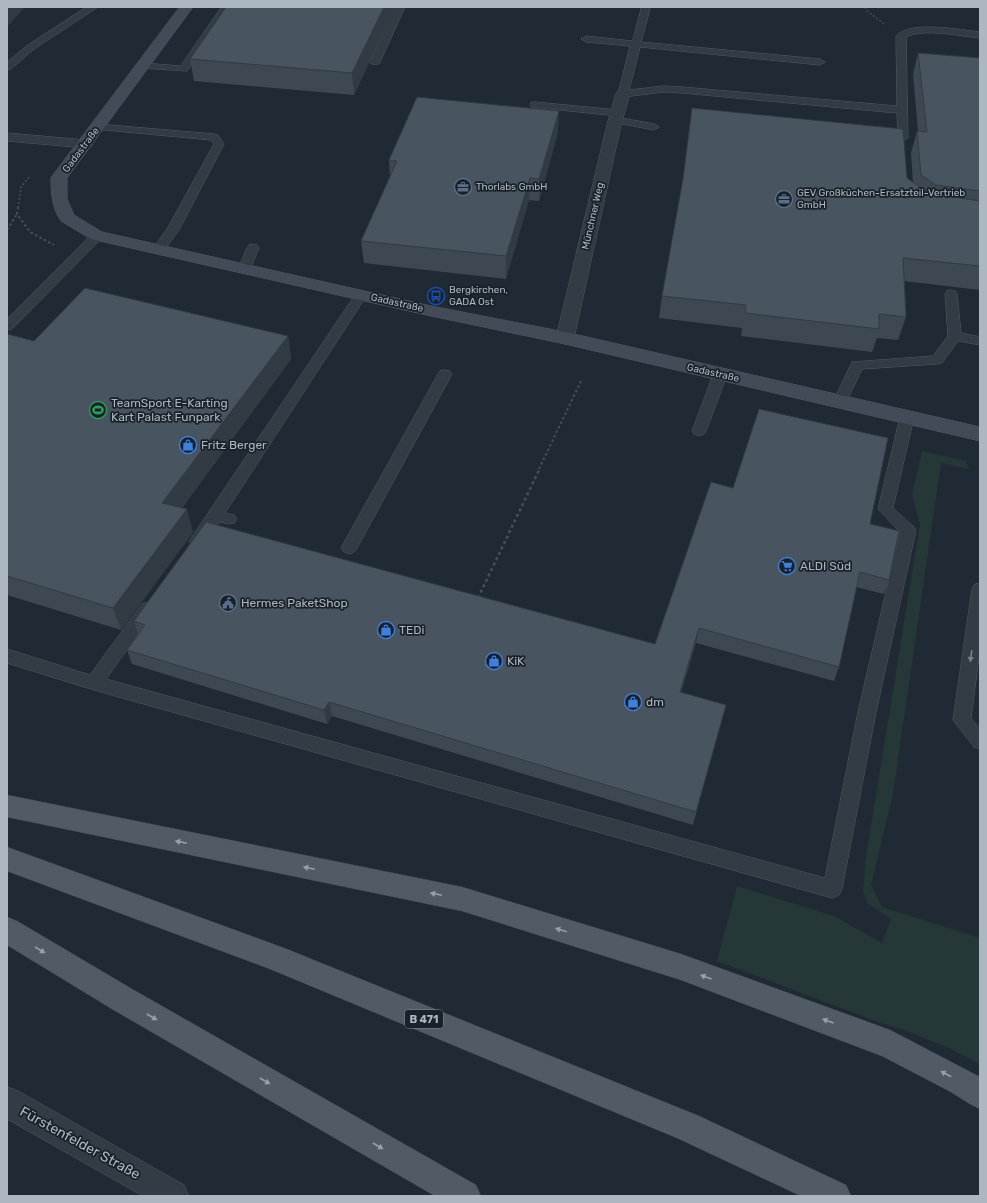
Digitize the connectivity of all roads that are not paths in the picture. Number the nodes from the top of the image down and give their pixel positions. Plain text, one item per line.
1 (93, 7) edge
2 (187, 7) edge
3 (226, 7) edge
4 (400, 7) edge
5 (645, 9) dead end
6 (980, 35) edge
7 (586, 39) dead end
8 (636, 44) junction
9 (375, 62) dead end
10 (820, 62) dead end
11 (7, 66) edge
12 (144, 66) junction
13 (624, 94) junction
14 (535, 105) dead end
15 (902, 110) junction
16 (617, 116) junction
17 (98, 127) junction
18 (654, 127) dead end
19 (888, 136) edge
20 (7, 137) edge
21 (86, 144) junction
22 (97, 236) junction
23 (253, 248) dead end
24 (158, 250) junction
25 (244, 269) junction
26 (951, 294) dead end
27 (360, 295) junction
28 (7, 326) edge
29 (955, 336) junction
30 (565, 338) junction
31 (980, 341) edge
32 (445, 374) dead end
33 (720, 375) junction
34 (840, 402) junction
35 (907, 417) junction
36 (699, 431) dead end
37 (980, 434) edge
38 (349, 548) dead end
39 (187, 555) edge
40 (159, 593) edge
41 (980, 594) edge
42 (7, 656) edge
43 (94, 683) junction
44 (980, 742) edge
45 (7, 806) edge
46 (7, 859) edge
47 (7, 930) edge
48 (980, 1094) edge
49 (7, 1102) edge
50 (174, 1196) edge
51 (465, 1196) edge
52 (835, 1196) edge

1 - 11 lane
2 - 12 street, Gadastraße
3 - 12 lane
4 - 9 lane
5 - 8 lane
6 - 15 lane
7 - 8 lane
8 - 10 lane
8 - 13 lane
12 - 17 street, Gadastraße
13 - 15 lane
13 - 16 street, Münchner Weg
14 - 16 lane
15 - 19 lane
16 - 18 lane
16 - 30 street, Münchner Weg
17 - 21 street, Gadastraße
17 - 24 lane
20 - 21 street
21 - 22 street, Gadastraße
22 - 24 street, Gadastraße
22 - 28 lane
23 - 25 lane
24 - 25 street, Gadastraße
25 - 27 street, Gadastraße
26 - 29 lane
27 - 30 street, Gadastraße
27 - 39 lane
29 - 31 lane
29 - 34 lane
30 - 33 street, Gadastraße
32 - 38 lane
33 - 34 street, Gadastraße
33 - 36 lane
34 - 35 street, Gadastraße
35 - 37 street, Gadastraße
35 - 43 lane
40 - 43 lane
41 -> 44 lane
42 - 43 lane
48 -> 45 main road
46 - 52 main road, B 471
47 -> 51 main road
49 - 50 street, Fürstenfelder Straße

